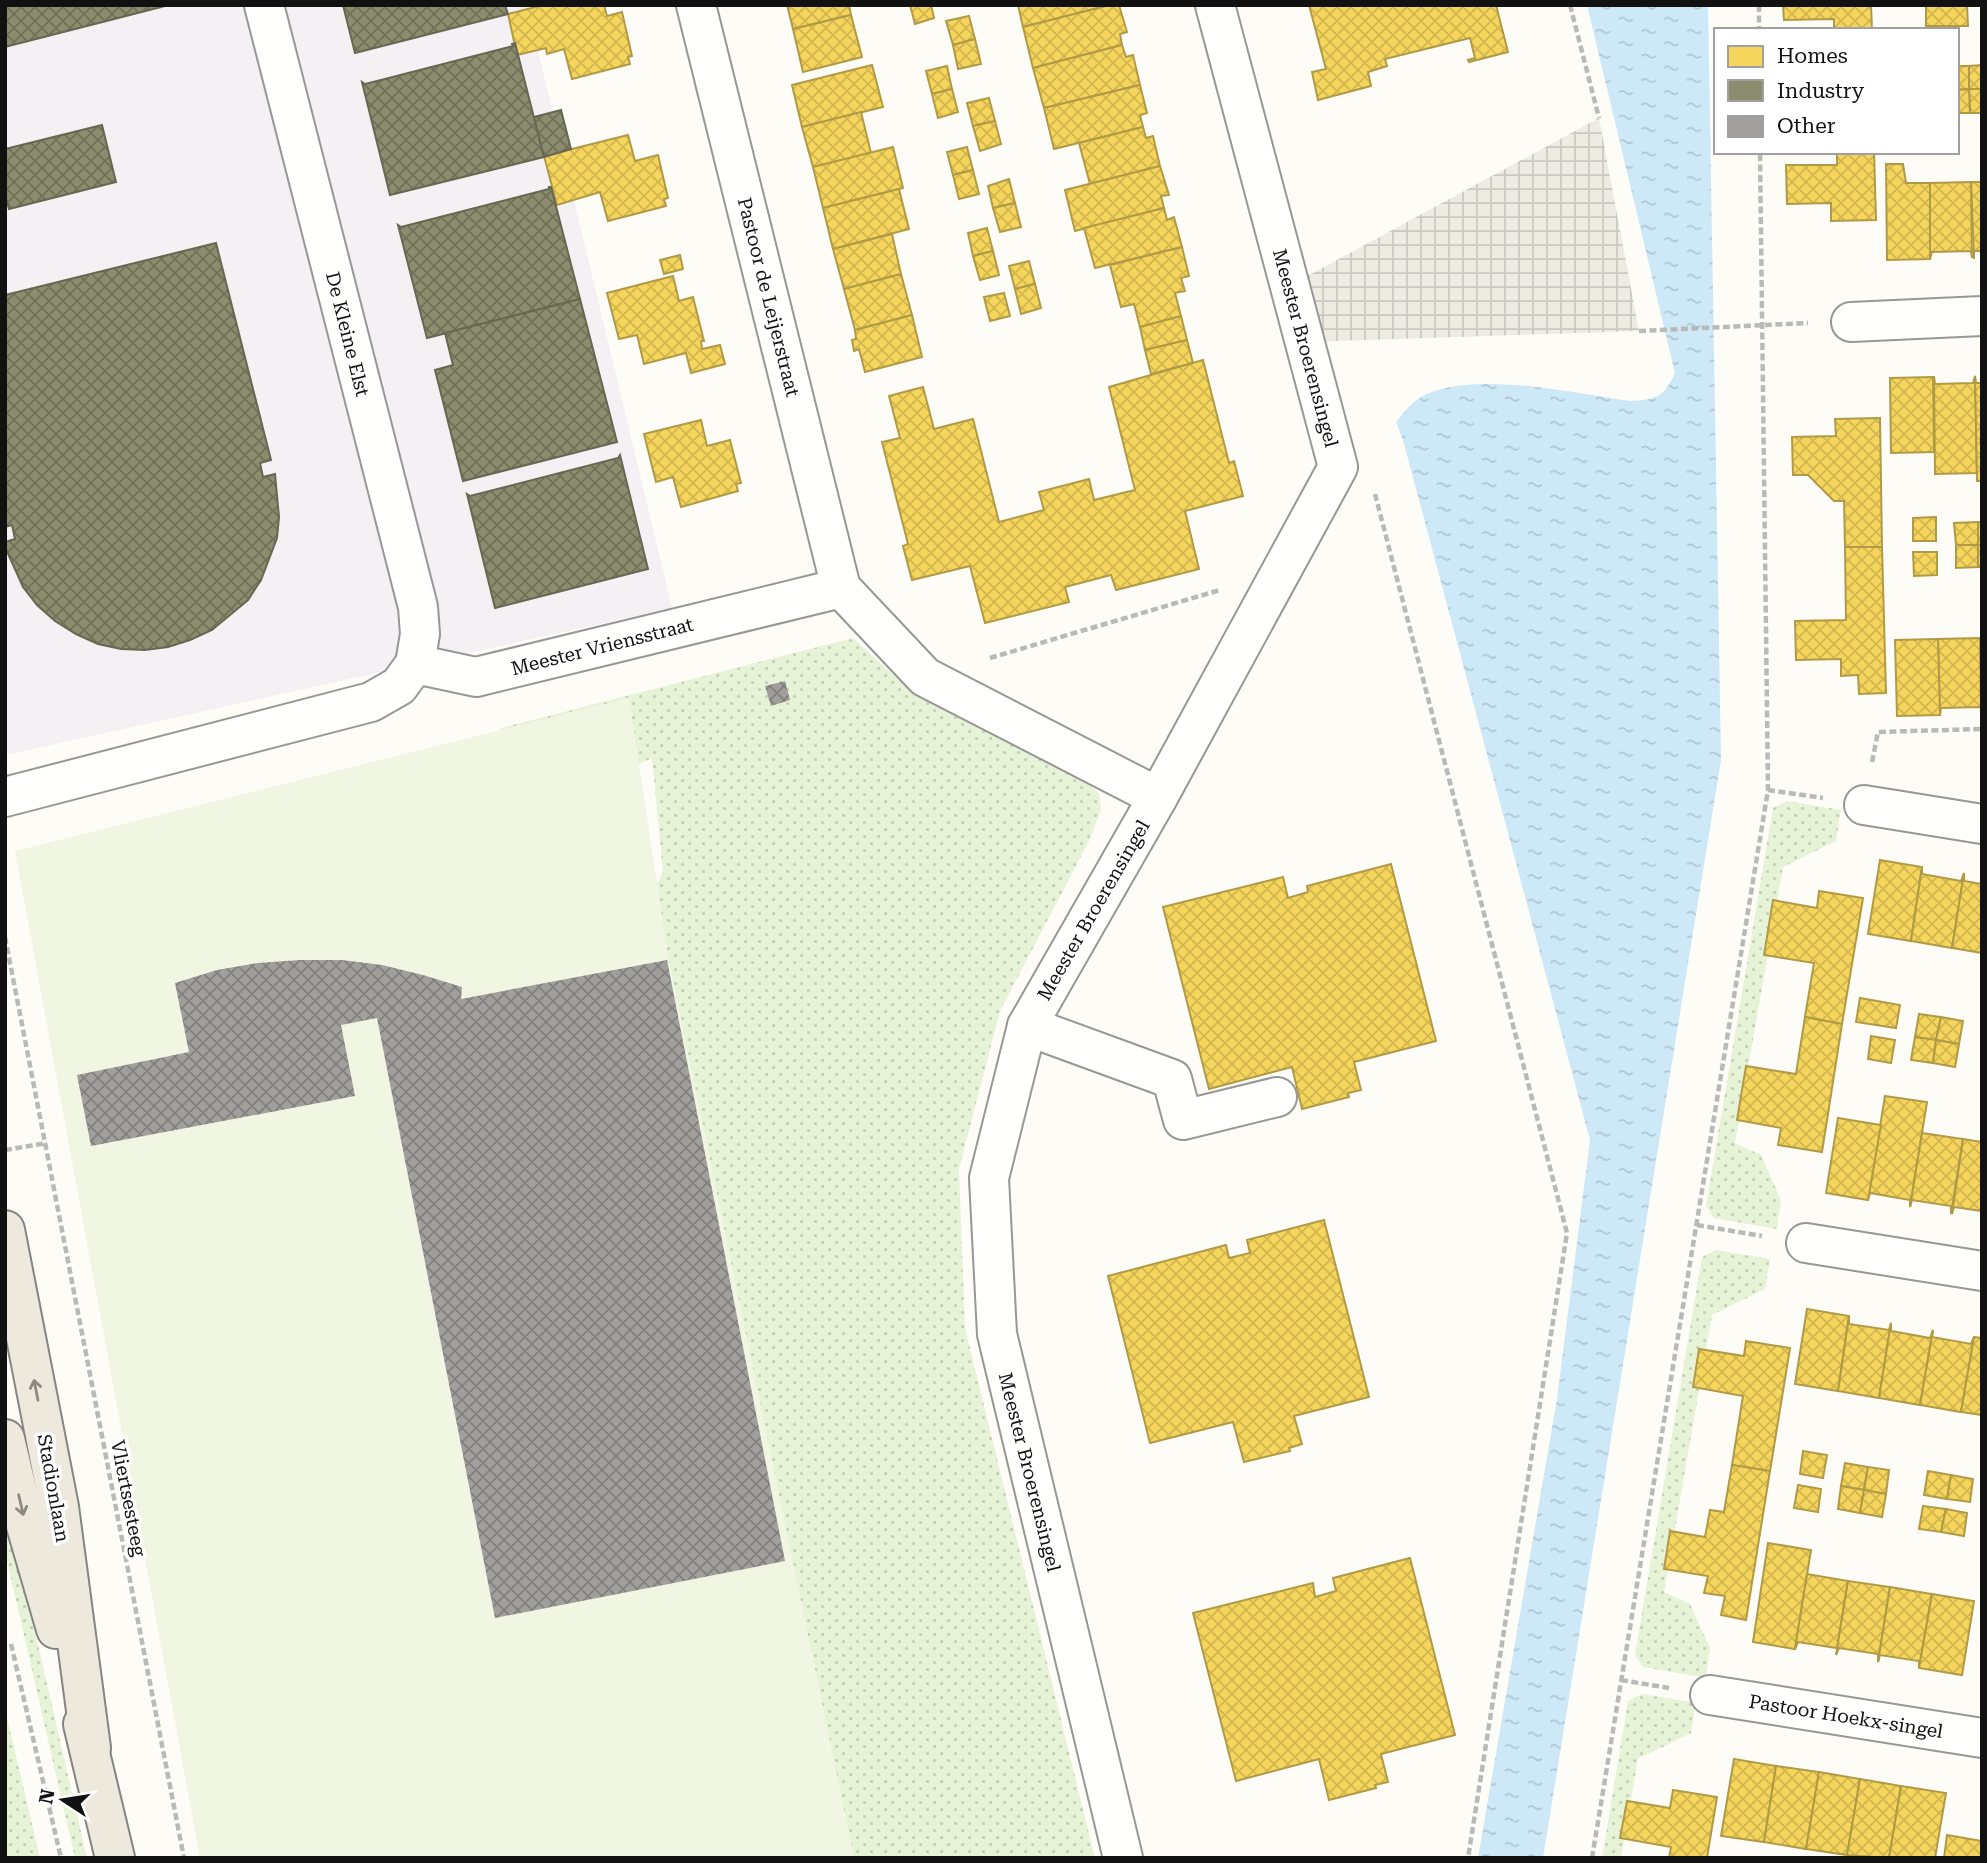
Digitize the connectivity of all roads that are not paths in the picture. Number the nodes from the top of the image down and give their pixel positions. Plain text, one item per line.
1 (264, 5) edge
2 (696, 5) edge
3 (1214, 5) edge
4 (1982, 316) edge
5 (1851, 322) dead end
6 (841, 588) junction
7 (415, 664) junction
8 (5, 797) edge
9 (1158, 797) junction
10 (1864, 805) road end
11 (1982, 824) edge
12 (1027, 1026) junction
13 (1277, 1097) dead end
14 (5, 1230) edge
15 (1806, 1242) road end
16 (1982, 1271) edge
17 (5, 1439) edge
18 (1710, 1695) dead end
19 (1982, 1738) edge
20 (91, 1748) junction
21 (115, 1858) edge
22 (1123, 1858) edge

1 - 7 street, De Kleine Elst
2 - 6 street, Pastoor de Leijerstraat
3 - 9 street, Meester Broerensingel
4 - 5 street
6 - 7 street, Meester Vriensstraat
6 - 9 street
7 - 8 street
9 - 12 street, Meester Broerensingel
10 - 11 street
12 - 13 street
12 - 22 street, Meester Broerensingel
20 -> 14 main road, Stadionlaan
15 - 16 street
17 -> 20 main road, Stadionlaan
18 - 19 street, Pastoor Hoekx-singel
20 - 21 main road, Stadionlaan

